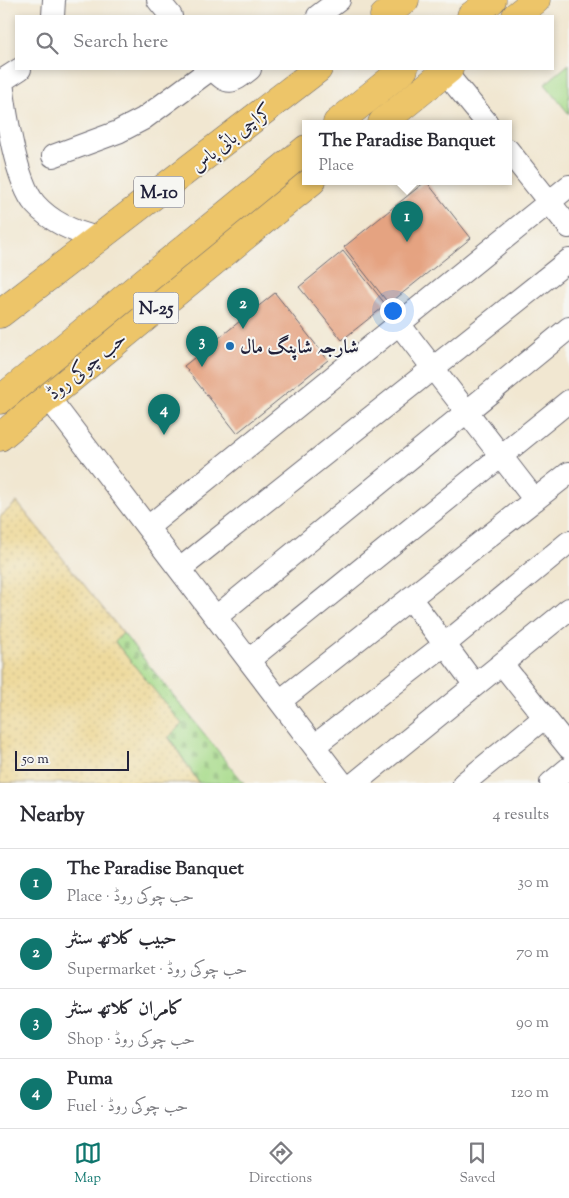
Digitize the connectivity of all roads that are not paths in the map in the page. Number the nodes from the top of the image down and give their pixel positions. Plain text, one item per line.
1 (54, 0) edge
2 (339, 0) edge
3 (405, 0) edge
4 (492, 0) edge
5 (536, 0) edge
6 (53, 15) edge
7 (319, 15) edge
8 (385, 15) edge
9 (472, 15) edge
10 (517, 15) edge
11 (19, 70) edge
12 (211, 70) edge
13 (213, 70) edge
14 (317, 70) edge
15 (403, 70) edge
16 (447, 70) edge
17 (245, 73) edge
18 (1, 82) edge
19 (341, 120) edge
20 (386, 120) edge
21 (485, 120) edge
22 (302, 152) edge
23 (512, 155) edge
24 (53, 156) dead end
25 (307, 185) edge
26 (569, 186) edge
27 (549, 202) junction
28 (569, 227) edge
29 (99, 238) junction
30 (569, 260) edge
31 (0, 314) edge
32 (399, 324) junction
33 (569, 328) edge
34 (433, 368) junction
35 (48, 397) junction
36 (0, 400) edge
37 (569, 401) edge
38 (467, 411) junction
39 (0, 437) edge
40 (501, 456) junction
41 (569, 473) edge
42 (535, 500) junction
43 (148, 527) junction
44 (569, 542) edge
45 (180, 569) junction
46 (410, 598) junction
47 (569, 609) edge
48 (216, 616) junction
49 (444, 645) junction
50 (249, 660) junction
51 (502, 664) junction
52 (475, 685) junction
53 (280, 701) junction
54 (545, 718) junction
55 (314, 746) junction
56 (569, 748) edge
57 (569, 768) edge
58 (342, 783) edge
59 (355, 783) edge
60 (464, 783) edge
61 (551, 783) edge

1 - 6 street
2 - 7 street
3 - 8 highway
4 - 9 highway
5 - 10 highway
11 - 18 street
12 - 24 street
13 - 17 street
14 - 29 highway, کراچی بائی پاس / M-10
15 - 19 highway
16 - 20 highway
16 - 21 street
18 - 29 street
22 - 36 highway
23 - 27 street
25 - 35 highway, حب چوکی روڈ / N-25
26 - 27 street
27 - 28 street
27 - 32 street
29 - 31 highway, کراچی بائی پاس / M-10
30 - 34 street
32 - 34 street
32 - 43 street
33 - 38 street
34 - 38 street
34 - 45 street
35 - 39 highway, حب چوکی روڈ / N-25
35 - 43 street
37 - 40 street
38 - 40 street
38 - 48 street
40 - 42 street
40 - 50 street
41 - 42 street
42 - 46 street
43 - 45 street
44 - 49 street
45 - 48 street
46 - 49 street
46 - 53 street
47 - 51 street
48 - 50 street
49 - 52 street
49 - 55 street
50 - 53 street
51 - 52 street
51 - 54 street
52 - 59 street
53 - 55 street
54 - 56 street
54 - 60 street
55 - 58 street
57 - 61 street

